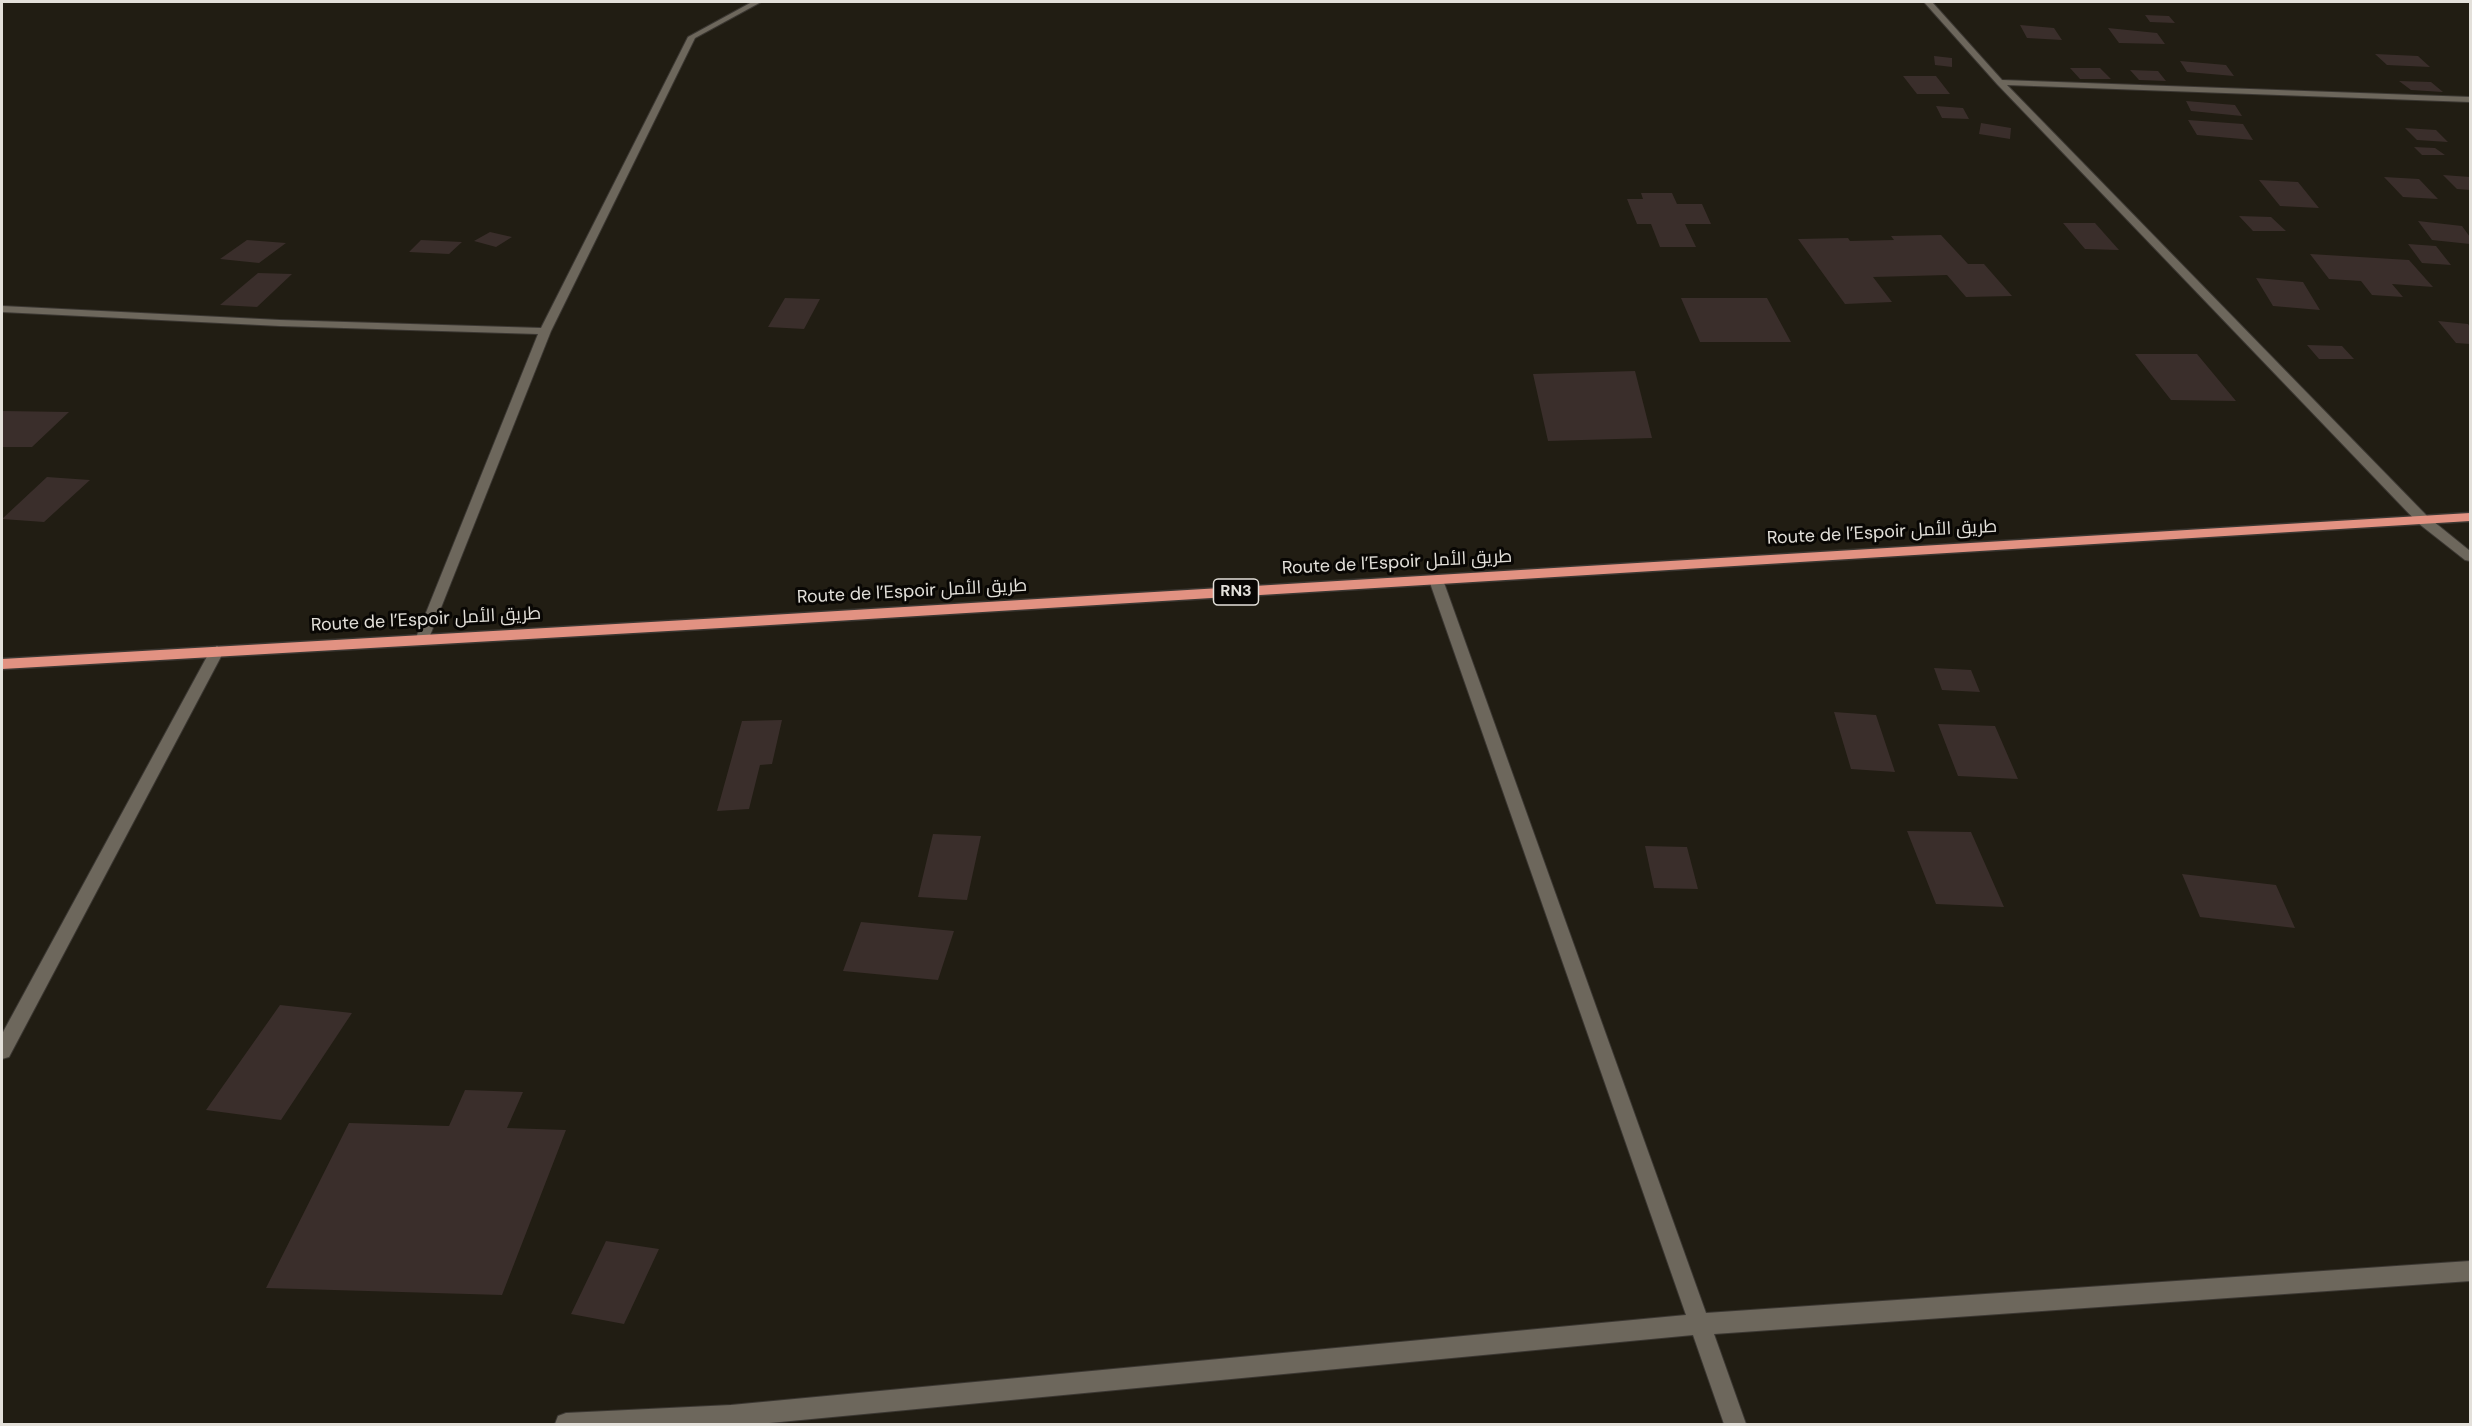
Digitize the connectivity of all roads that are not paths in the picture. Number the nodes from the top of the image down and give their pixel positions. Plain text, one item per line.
1 (757, 2) edge
2 (1928, 2) edge
3 (2000, 82) junction
4 (2470, 99) edge
5 (2, 309) edge
6 (546, 331) junction
7 (2470, 517) edge
8 (2423, 520) junction
9 (2470, 557) edge
10 (1436, 580) junction
11 (422, 640) junction
12 (217, 651) junction
13 (2, 663) edge
14 (2, 1051) edge
15 (2470, 1271) edge
16 (1699, 1324) junction
17 (566, 1425) edge
18 (1735, 1425) edge

1 - 6 street
2 - 3 street
3 - 4 street
3 - 8 street
5 - 6 street
6 - 11 street
7 - 8 highway, Route de l’Espoir طريق الأمل / RN3
8 - 9 street
8 - 10 highway, Route de l’Espoir طريق الأمل / RN3
10 - 11 highway, Route de l’Espoir طريق الأمل / RN3
10 - 16 street
11 - 12 highway, Route de l’Espoir طريق الأمل / RN3
12 - 13 highway, Route de l’Espoir طريق الأمل / RN3
12 - 14 street
15 - 16 street
16 - 17 street
16 - 18 street

